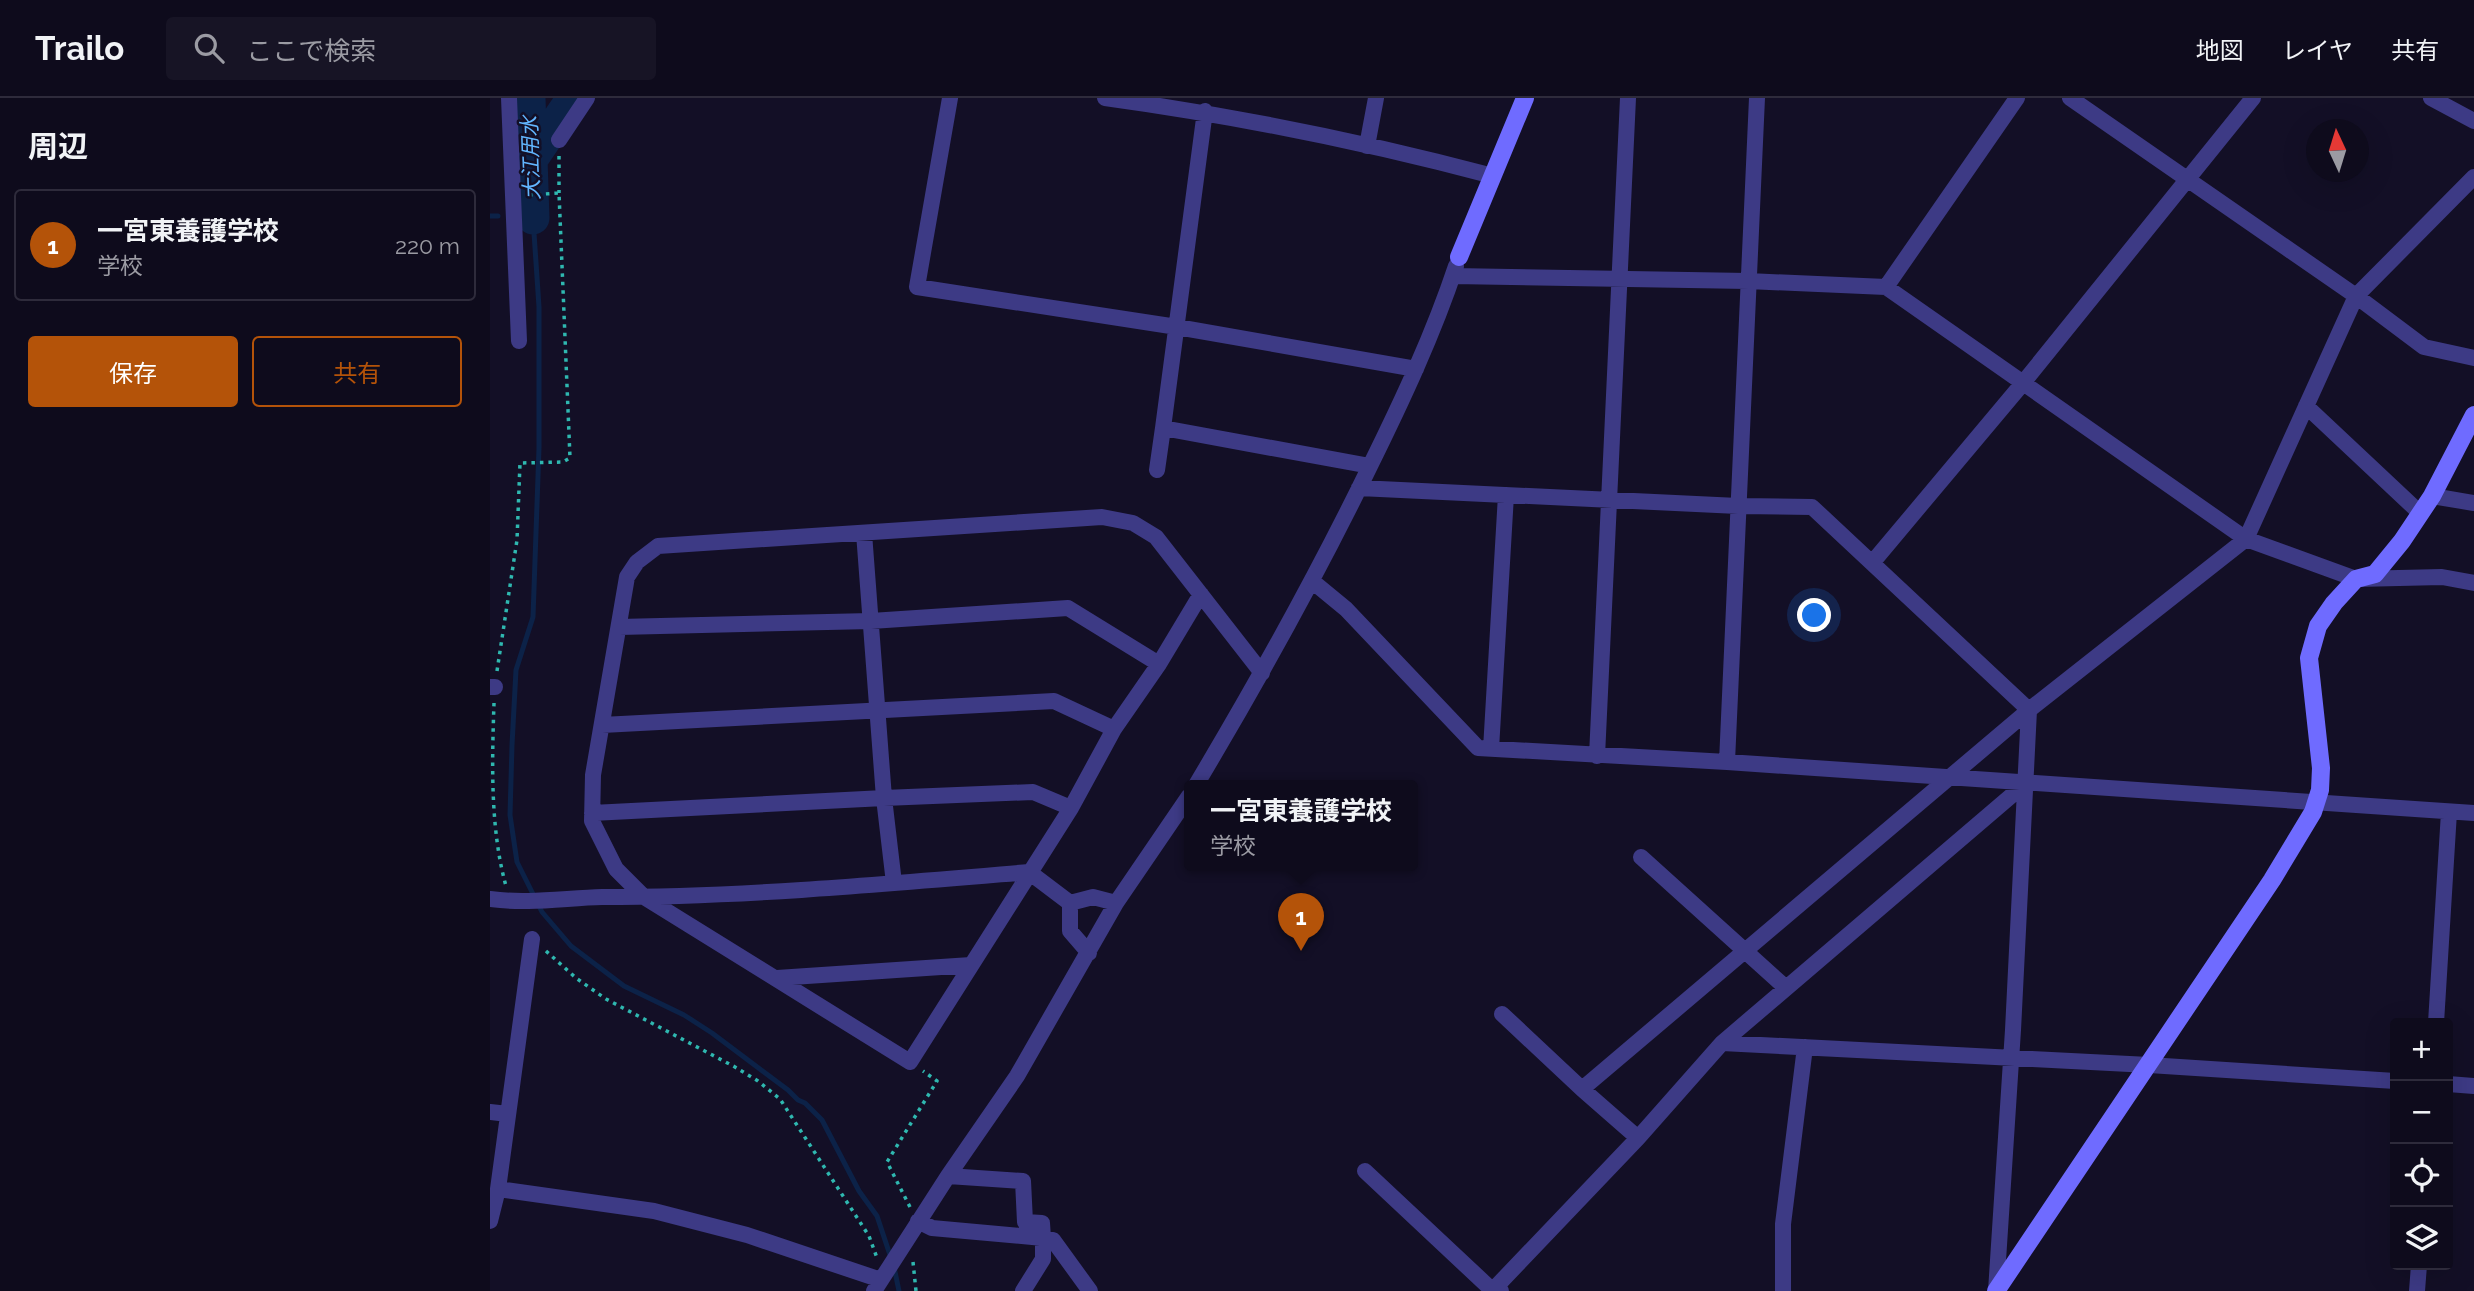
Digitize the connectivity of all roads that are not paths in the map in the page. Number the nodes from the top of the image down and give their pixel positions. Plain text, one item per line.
1 (509, 98) edge
2 (587, 98) edge
3 (950, 98) edge
4 (1105, 98) edge
5 (1376, 98) edge
6 (1525, 98) edge
7 (1628, 98) edge
8 (1757, 98) edge
9 (2017, 98) edge
10 (2070, 98) edge
11 (2253, 98) edge
12 (2431, 98) edge
13 (1205, 111) junction
14 (2474, 121) edge
15 (559, 140) road end
16 (1367, 146) junction
17 (1493, 176) junction
18 (2474, 177) edge
19 (2187, 179) junction
20 (1459, 257) joint
21 (1452, 276) junction
22 (1620, 278) junction
23 (1748, 281) junction
24 (1886, 287) junction
25 (2356, 296) junction
26 (1177, 327) junction
27 (519, 341) dead end
28 (2474, 359) edge
29 (1416, 369) junction
30 (2023, 383) junction
31 (2306, 406) junction
32 (2474, 415) edge
33 (1163, 428) junction
34 (1370, 466) junction
35 (1157, 470) dead end
36 (1359, 488) junction
37 (1506, 495) junction
38 (2432, 496) junction
39 (1610, 501) junction
40 (2474, 503) edge
41 (1738, 506) junction
42 (2420, 513) junction
43 (864, 533) junction
44 (2246, 538) junction
45 (1872, 563) junction
46 (2356, 579) junction
47 (1312, 581) junction
48 (2474, 583) edge
49 (1201, 594) junction
50 (871, 621) junction
51 (619, 627) junction
52 (1159, 664) junction
53 (1262, 673) junction
54 (878, 710) junction
55 (2029, 710) junction
56 (602, 725) junction
57 (1114, 729) junction
58 (1491, 749) junction
59 (1597, 756) junction
60 (1727, 762) junction
61 (1947, 779) junction
62 (1199, 780) edge
63 (2025, 784) junction
64 (884, 798) junction
65 (1184, 803) edge
66 (2316, 804) junction
67 (1071, 808) junction
68 (2449, 812) junction
69 (592, 813) junction
70 (2474, 813) edge
71 (1641, 857) dead end
72 (1029, 872) junction
73 (894, 883) junction
74 (644, 897) junction
75 (490, 899) edge
76 (1116, 903) junction
77 (1070, 904) junction
78 (532, 939) dead end
79 (1744, 950) junction
80 (1089, 953) junction
81 (971, 965) junction
82 (777, 978) junction
83 (1785, 988) junction
84 (1502, 1014) dead end
85 (2436, 1018) edge
86 (1722, 1043) junction
87 (1805, 1047) junction
88 (2011, 1059) junction
89 (2149, 1065) junction
90 (2390, 1081) edge
91 (2453, 1084) edge
92 (2474, 1086) edge
93 (1582, 1089) junction
94 (490, 1112) edge
95 (508, 1114) junction
96 (1638, 1138) junction
97 (1365, 1171) dead end
98 (948, 1176) junction
99 (498, 1189) junction
100 (490, 1221) edge
101 (918, 1221) junction
102 (1043, 1238) junction
103 (2419, 1270) edge
104 (880, 1282) edge
105 (1023, 1291) edge
106 (1090, 1291) edge
107 (1497, 1291) edge
108 (1783, 1291) edge
109 (1996, 1291) edge
110 (2417, 1291) edge

1 - 27 street
2 - 15 street
3 - 26 street
4 - 13 street
5 - 16 street
6 - 17 street
7 - 22 street
8 - 23 street
9 - 24 street
10 - 19 street
11 - 19 street
12 - 14 street
13 - 16 street
13 - 26 street
16 - 17 street
17 - 20 street
18 - 25 street
19 - 25 street
19 - 30 street
20 - 21 street
21 - 22 street
21 - 29 street
22 - 23 street
22 - 39 street
23 - 24 street
23 - 41 street
24 - 30 street
25 - 28 street
25 - 31 street
26 - 29 street
26 - 33 street
29 - 34 street
30 - 44 street
30 - 45 street
31 - 42 street
31 - 44 street
32 - 38 street
33 - 34 street
33 - 35 street
34 - 36 street
36 - 37 street
36 - 47 street
37 - 39 street
37 - 58 street
38 - 40 street
38 - 42 street
39 - 41 street
39 - 59 street
41 - 45 street
41 - 60 street
42 - 46 street
43 - 49 street
43 - 50 street
43 - 51 street
44 - 46 street
44 - 55 street
45 - 55 street
46 - 48 street
46 - 66 street
47 - 53 street
47 - 58 street
49 - 52 street
49 - 53 street
50 - 51 street
50 - 52 street
50 - 54 street
51 - 56 street
52 - 57 street
53 - 62 street
54 - 56 street
54 - 57 street
54 - 64 street
55 - 61 street
55 - 63 street
56 - 69 street
57 - 67 street
58 - 59 street
59 - 60 street
60 - 61 street
61 - 63 street
61 - 79 street
63 - 66 street
63 - 83 street
63 - 88 street
64 - 67 street
64 - 69 street
64 - 73 street
65 - 76 street
66 - 68 street
66 - 89 street
67 - 72 street
68 - 70 street
68 - 85 street
69 - 74 street
71 - 79 street
72 - 73 street
72 - 77 street
72 - 81 street
73 - 74 street
74 - 75 street
74 - 82 street
76 - 77 street
76 - 80 street
77 - 80 street
78 - 95 street
79 - 83 street
79 - 93 street
80 - 98 street
81 - 82 street
81 - 82 street
83 - 86 street
84 - 93 street
86 - 87 street
86 - 96 street
87 - 88 street
87 - 108 street
88 - 89 street
88 - 109 street
89 - 90 street
89 - 109 street
91 - 92 street
93 - 96 street
94 - 95 street
95 - 99 street
96 - 107 street
97 - 107 street
98 - 101 street
98 - 102 street
99 - 100 street
99 - 104 street
101 - 102 street
101 - 104 street
102 - 105 street
102 - 106 street
103 - 110 street

